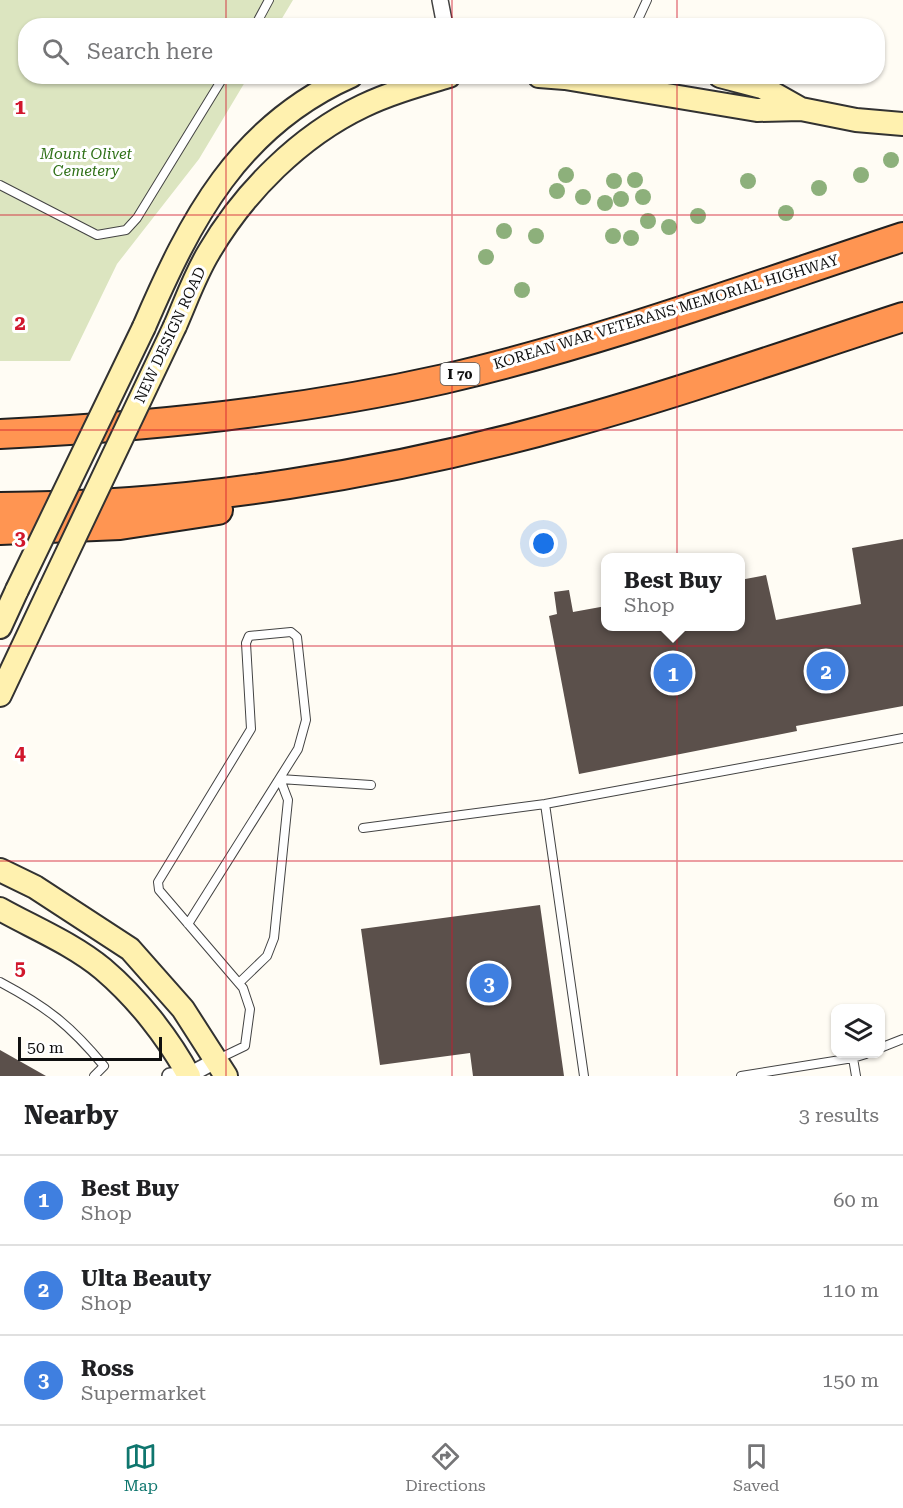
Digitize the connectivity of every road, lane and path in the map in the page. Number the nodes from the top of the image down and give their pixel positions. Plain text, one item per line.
1 (268, 0) edge
2 (440, 0) edge
3 (647, 0) edge
4 (259, 18) edge
5 (443, 18) edge
6 (639, 18) edge
7 (219, 84) edge
8 (334, 84) edge
9 (422, 84) edge
10 (599, 84) edge
11 (751, 84) edge
12 (801, 109) junction
13 (903, 124) edge
14 (0, 185) edge
15 (903, 237) edge
16 (903, 317) edge
17 (569, 423) junction
18 (0, 434) edge
19 (0, 507) edge
20 (0, 530) edge
21 (0, 627) edge
22 (0, 695) edge
23 (903, 738) edge
24 (280, 779) junction
25 (371, 785) dead end
26 (545, 804) junction
27 (363, 828) dead end
28 (0, 870) edge
29 (0, 909) edge
30 (189, 924) junction
31 (0, 982) edge
32 (239, 983) junction
33 (903, 1039) edge
34 (885, 1046) edge
35 (854, 1058) joint
36 (222, 1068) edge
37 (94, 1076) edge
38 (184, 1076) edge
39 (584, 1076) edge
40 (741, 1076) edge
41 (856, 1076) edge

1 - 4 lane
2 - 5 street
3 - 6 lane
7 - 14 lane
8 - 21 main road, NEW DESIGN ROAD, bridge
9 - 22 main road, NEW DESIGN ROAD, bridge
10 - 12 main road
11 - 12 main road
12 - 13 main road
15 - 18 highway, KOREAN WAR VETERANS MEMORIAL HIGHWAY / I 70
16 - 17 highway
17 - 19 highway
17 - 20 highway
23 - 26 lane
24 - 25 lane
24 - 30 lane
24 - 30 lane
24 - 32 lane
26 - 27 lane
26 - 39 lane
28 - 36 main road
29 - 38 main road
30 - 32 lane
31 - 37 lane
32 - 36 lane
33 - 34 lane
35 - 40 lane
35 - 41 lane
36 - 38 street

